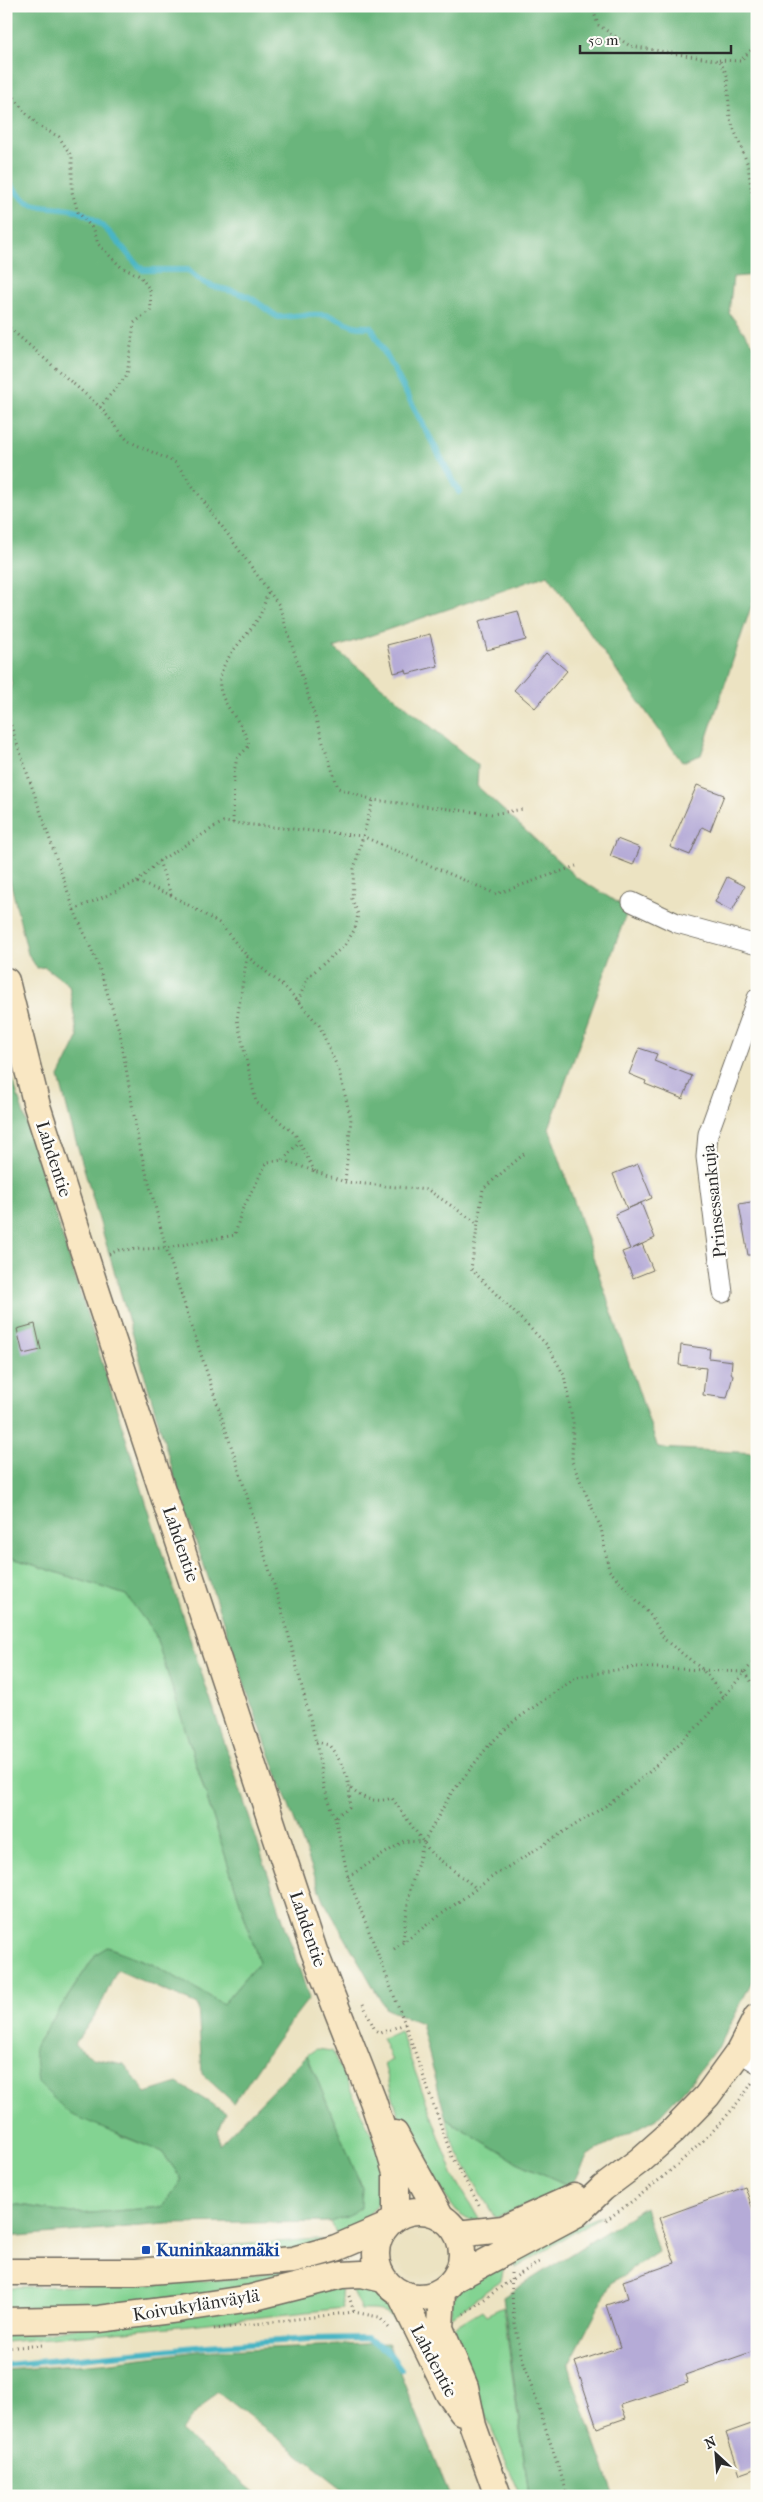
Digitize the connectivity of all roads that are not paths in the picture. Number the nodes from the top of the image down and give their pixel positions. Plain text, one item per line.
1 (632, 902) dead end
2 (757, 945) edge
3 (6, 981) edge
4 (757, 998) edge
5 (724, 1293) dead end
6 (757, 2017) edge
7 (748, 2058) edge
8 (373, 2101) junction
9 (604, 2188) junction
10 (391, 2222) junction
11 (449, 2225) junction
12 (6, 2272) edge
13 (448, 2285) junction
14 (392, 2286) junction
15 (6, 2321) edge
16 (473, 2426) junction
17 (498, 2496) edge

1 - 2 street
3 - 8 main road, Lahdentie
4 - 5 street, Prinsessankuja
6 - 7 main road
7 - 9 main road
8 - 10 main road, Lahdentie
8 - 11 main road, Lahdentie
9 - 11 main road
9 - 13 main road
10 - 11 main road
10 - 12 main road, Koivukylänväylä
10 - 14 main road
11 - 13 main road
13 - 14 main road
13 - 16 main road, Lahdentie
14 - 15 main road, Koivukylänväylä
14 - 16 main road, Lahdentie
16 - 17 main road, Lahdentie

